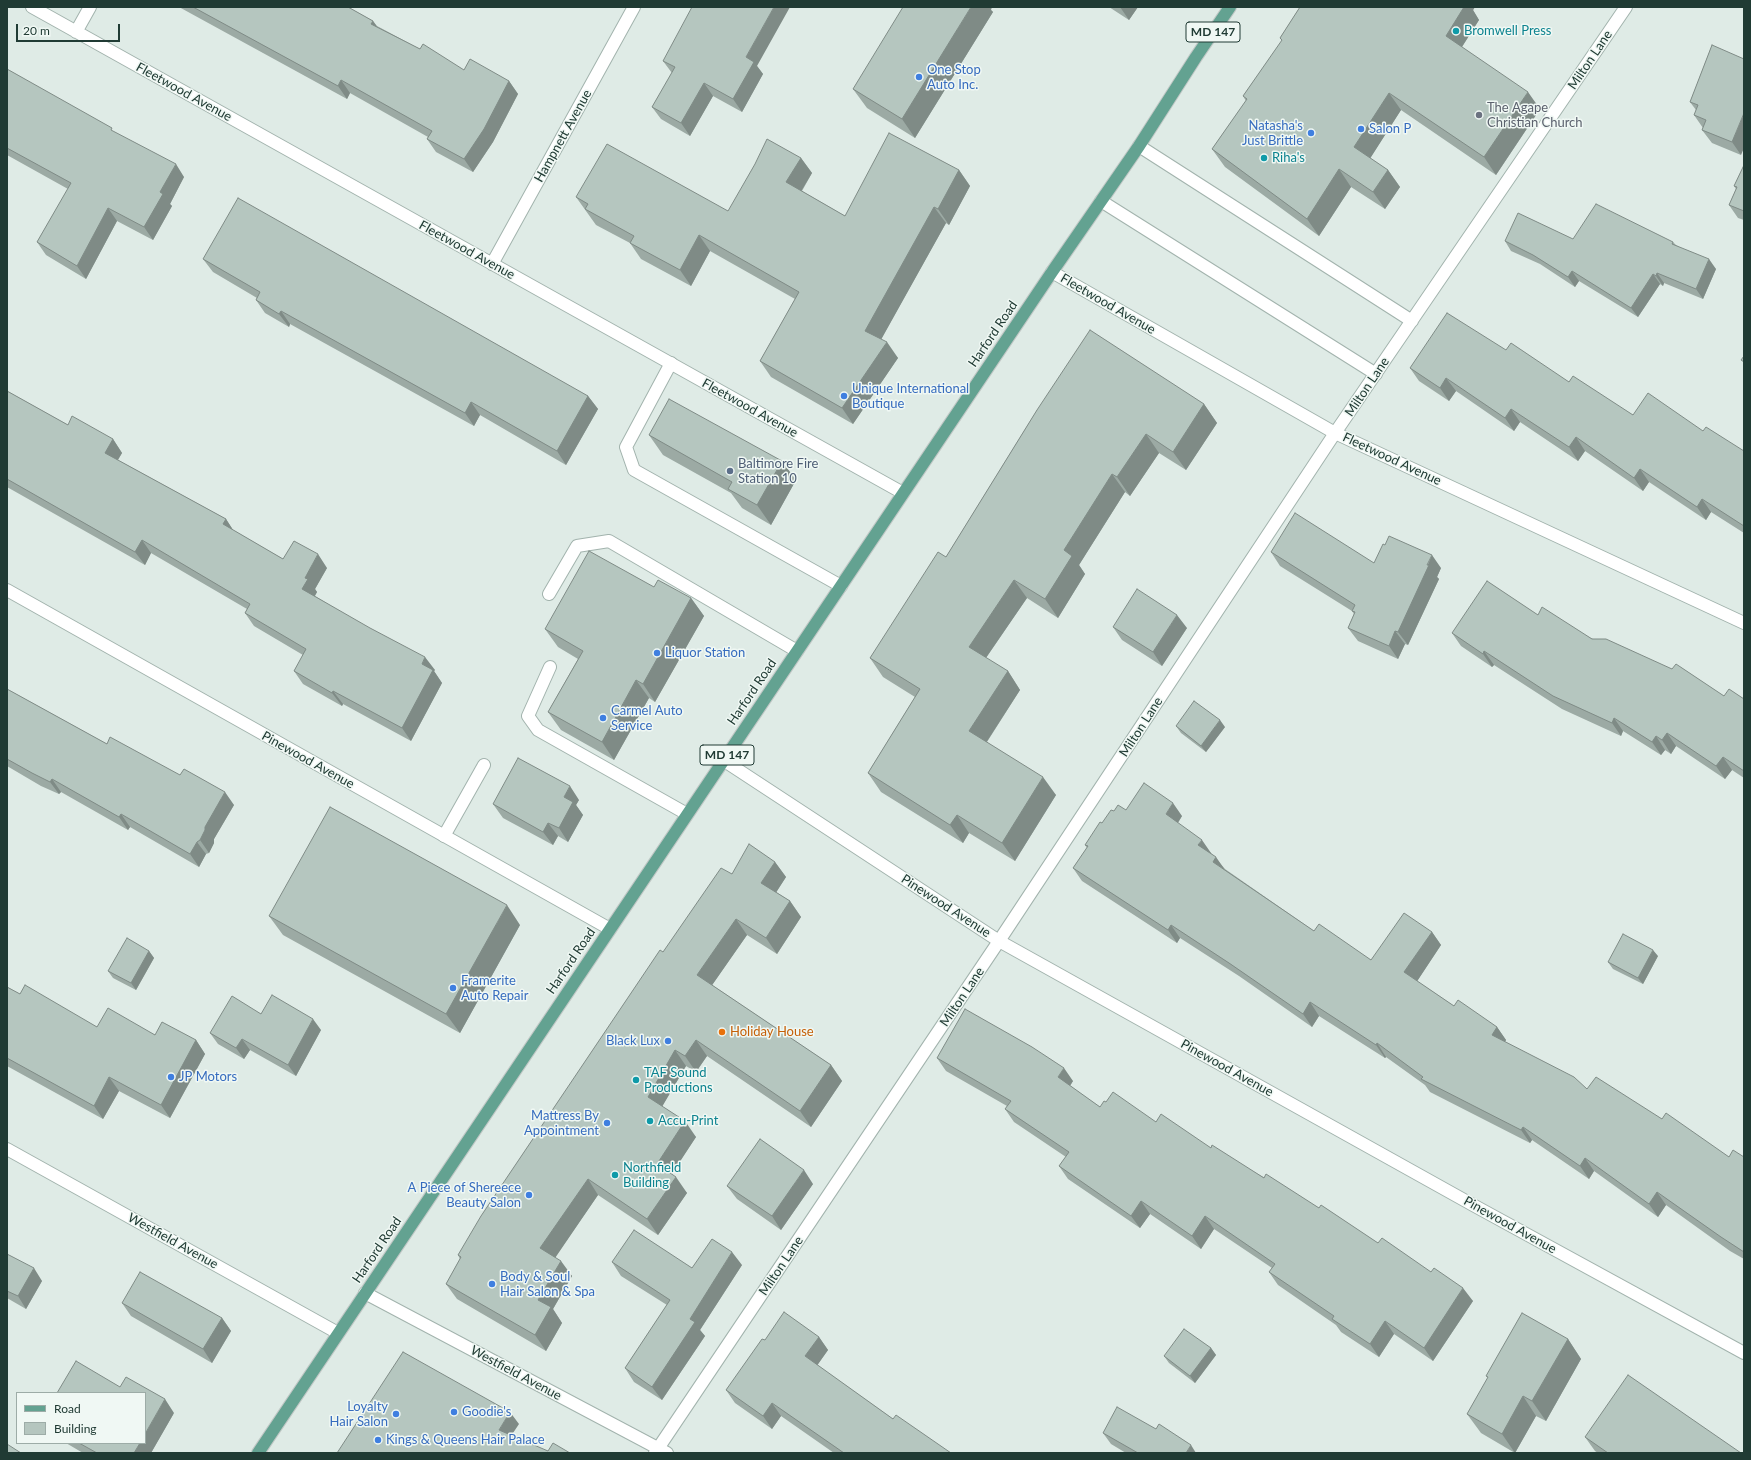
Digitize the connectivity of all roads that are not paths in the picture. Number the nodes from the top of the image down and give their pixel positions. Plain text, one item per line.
1 (32, 7) edge
2 (90, 7) edge
3 (634, 7) edge
4 (1230, 7) edge
5 (1626, 7) edge
6 (76, 32) junction
7 (1139, 146) junction
8 (1101, 200) junction
9 (492, 264) junction
10 (1052, 272) junction
11 (1412, 321) junction
12 (671, 363) junction
13 (1376, 374) junction
14 (1335, 433) junction
15 (903, 493) junction
16 (841, 586) junction
17 (7, 590) edge
18 (549, 594) dead end
19 (1744, 623) edge
20 (797, 651) junction
21 (550, 667) dead end
22 (723, 760) junction
23 (484, 765) dead end
24 (687, 814) junction
25 (444, 836) junction
26 (610, 929) junction
27 (999, 941) junction
28 (7, 1149) edge
29 (365, 1293) junction
30 (338, 1333) junction
31 (1744, 1353) edge
32 (660, 1451) edge
33 (258, 1453) edge

1 - 6 street, Fleetwood Avenue
2 - 6 street
3 - 9 street, Hampnett Avenue
4 - 7 main road, Harford Road / MD 147
5 - 11 street, Milton Lane
6 - 9 street, Fleetwood Avenue
7 - 8 main road, Harford Road / MD 147
7 - 11 street
8 - 10 main road, Harford Road / MD 147
8 - 13 street
9 - 12 street, Fleetwood Avenue
10 - 14 street, Fleetwood Avenue
10 - 15 main road, Harford Road / MD 147
11 - 13 street, Milton Lane
12 - 15 street, Fleetwood Avenue
12 - 16 street
13 - 14 street, Milton Lane
14 - 19 street, Fleetwood Avenue
14 - 27 street, Milton Lane
15 - 16 main road, Harford Road / MD 147
16 - 20 main road, Harford Road / MD 147
17 - 25 street, Pinewood Avenue
18 - 20 street
20 - 22 main road, Harford Road / MD 147
21 - 24 street
22 - 24 main road, Harford Road / MD 147
22 - 27 street, Pinewood Avenue
23 - 25 street
24 - 26 main road, Harford Road / MD 147
25 - 26 street, Pinewood Avenue
26 - 29 main road, Harford Road / MD 147
27 - 31 street, Pinewood Avenue
27 - 32 street, Milton Lane
28 - 30 street, Westfield Avenue
29 - 30 main road, Harford Road / MD 147
29 - 32 street, Westfield Avenue
30 - 33 main road, Harford Road / MD 147

